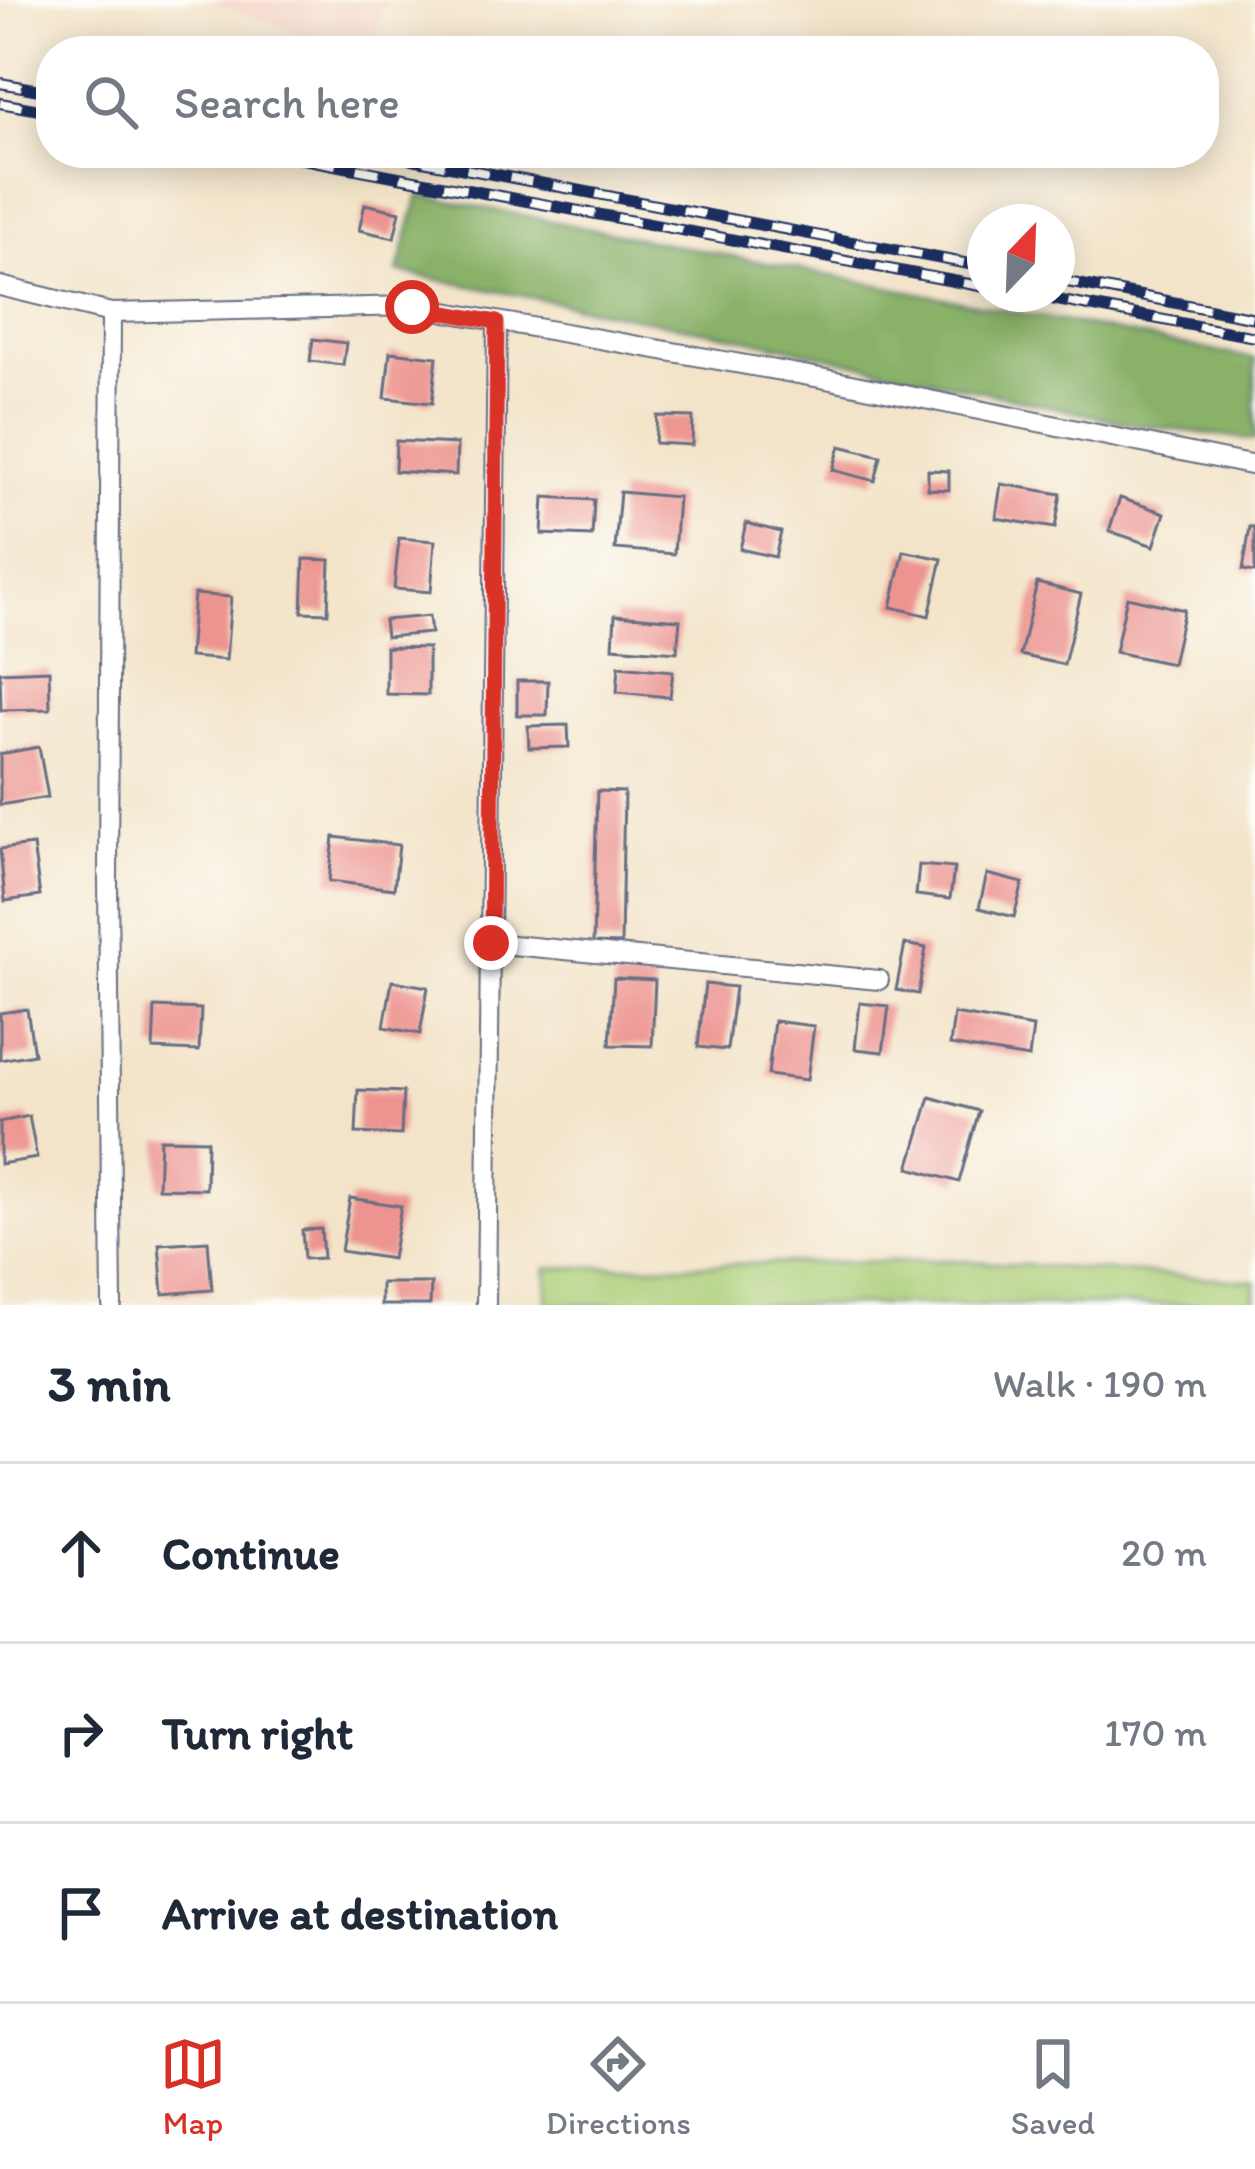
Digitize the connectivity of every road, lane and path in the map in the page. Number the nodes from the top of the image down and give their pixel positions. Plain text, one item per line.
1 (0, 286) edge
2 (111, 314) junction
3 (497, 322) junction
4 (1255, 466) edge
5 (491, 943) junction
6 (879, 980) dead end
7 (112, 1305) edge
8 (487, 1305) edge

1 - 2 street
2 - 3 street
2 - 7 street
3 - 4 street
3 - 5 street
5 - 6 street
5 - 8 street

